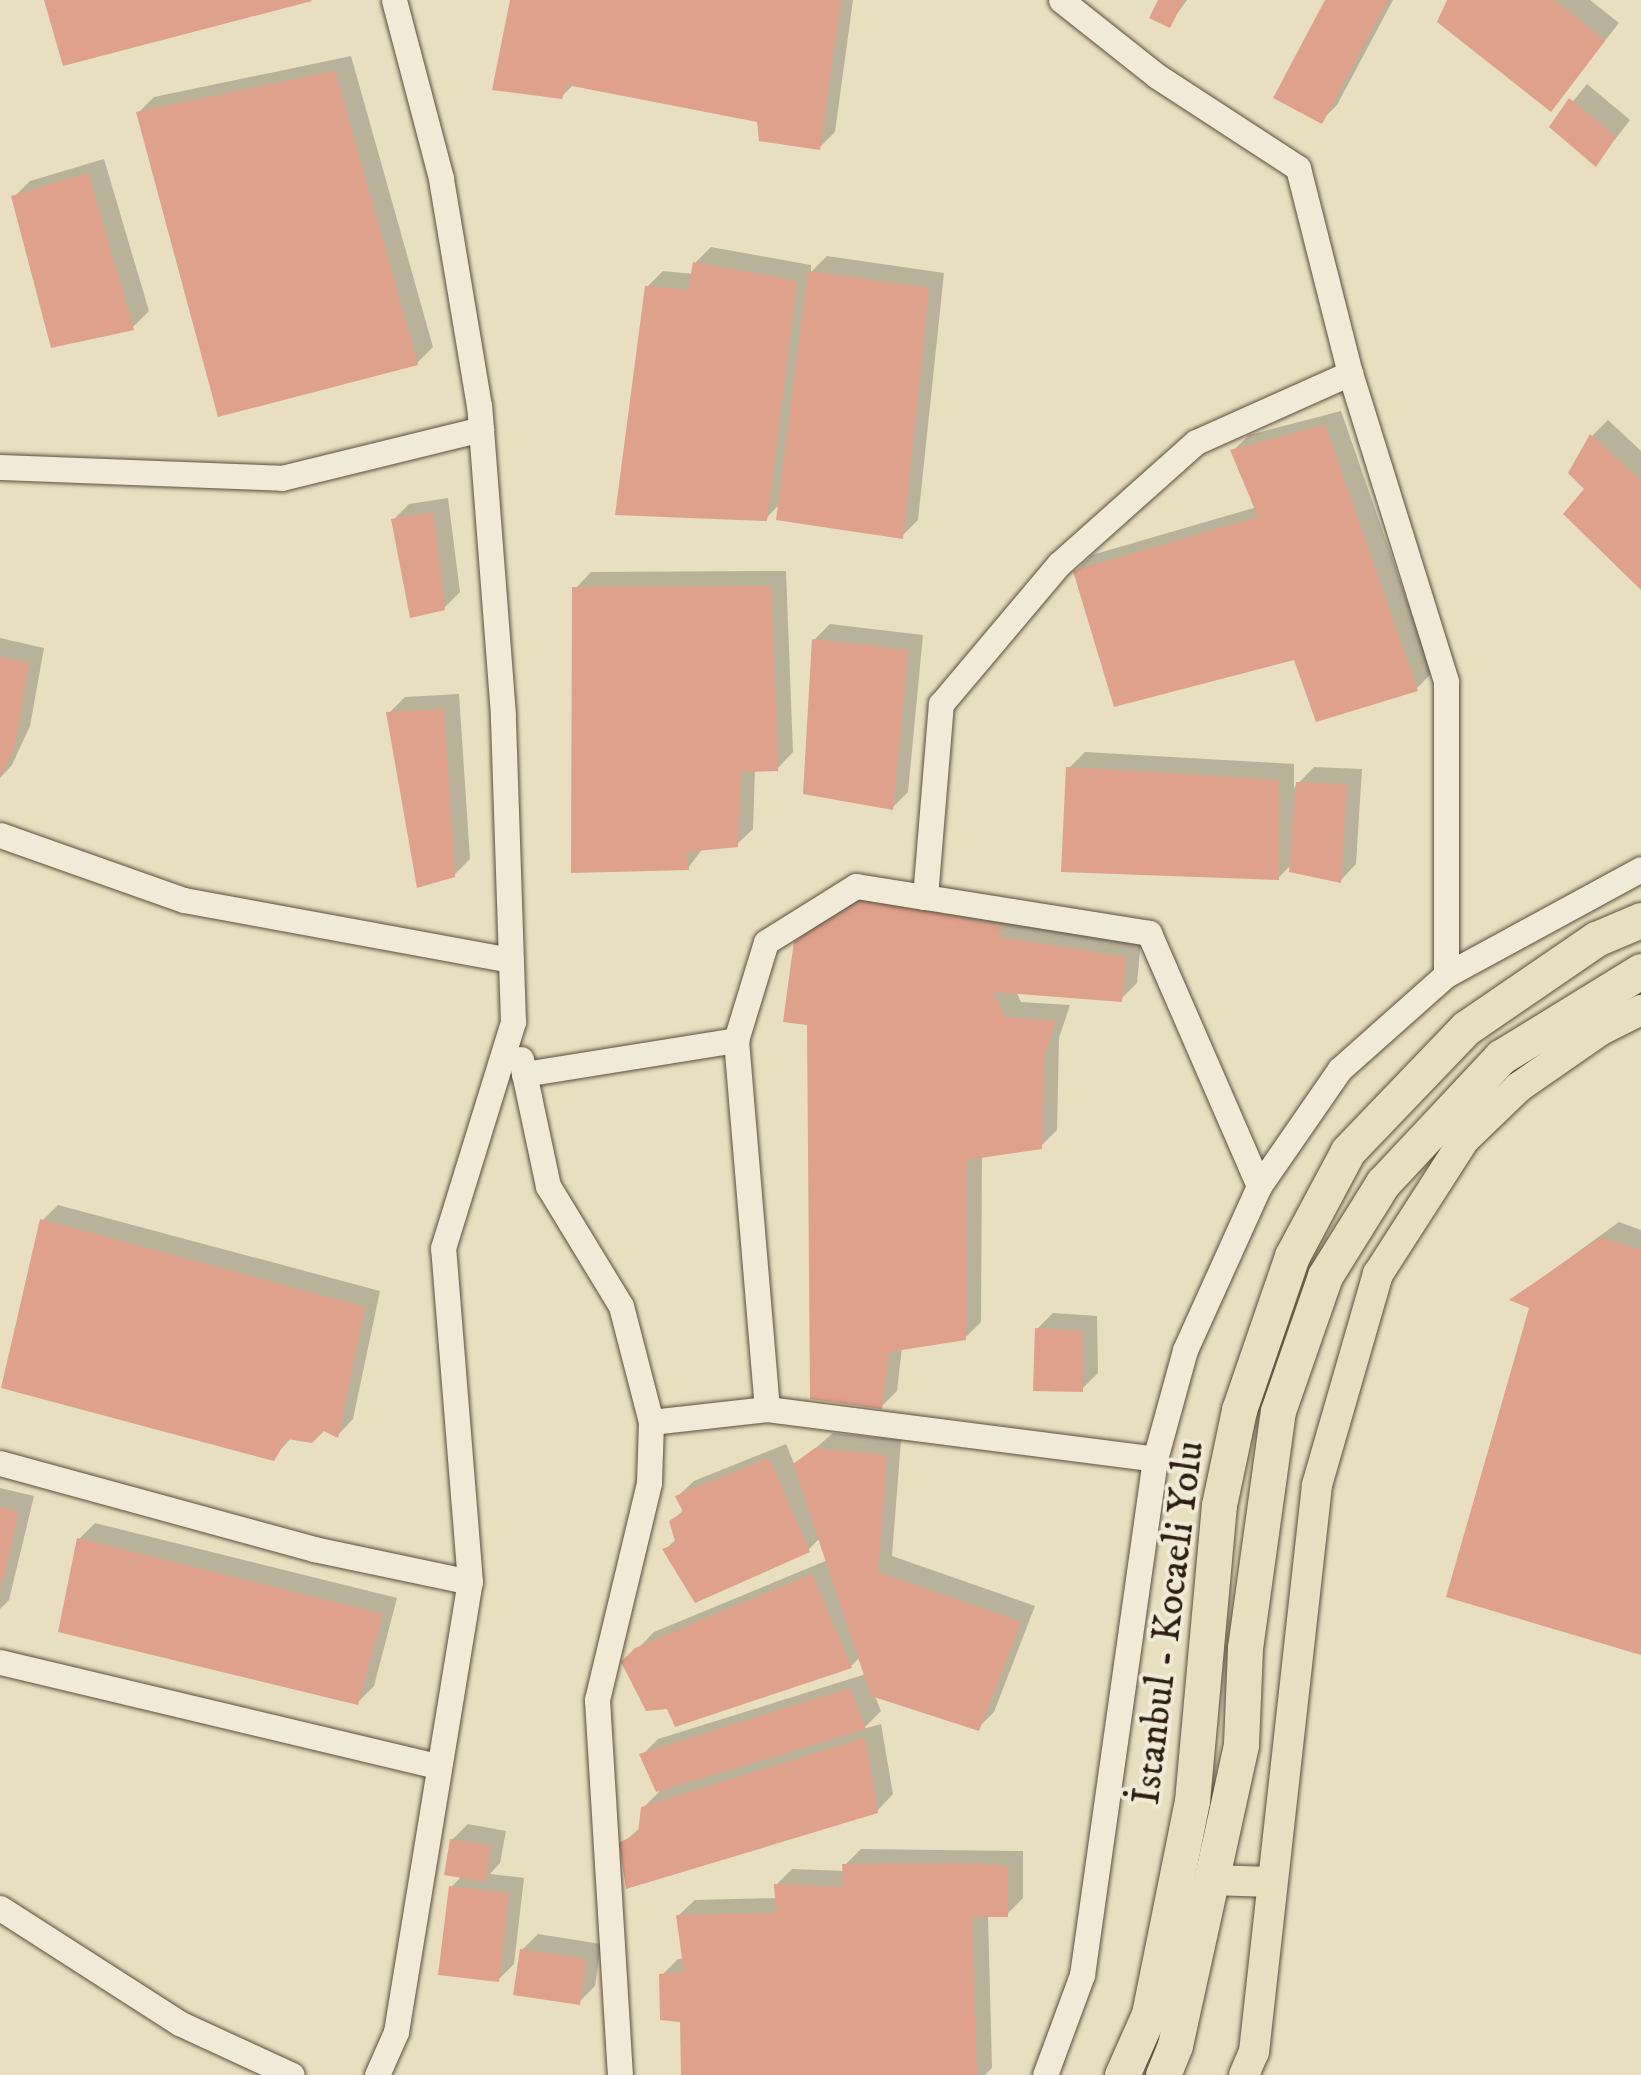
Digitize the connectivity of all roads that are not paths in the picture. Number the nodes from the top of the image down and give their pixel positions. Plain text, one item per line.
1 (394, 0) edge
2 (1060, 0) edge
3 (1350, 374) junction
4 (481, 429) junction
5 (0, 467) edge
6 (0, 835) edge
7 (1641, 869) edge
8 (925, 896) junction
9 (1641, 920) edge
10 (511, 960) junction
11 (1641, 971) edge
12 (1446, 975) junction
13 (1641, 1010) edge
14 (512, 1022) junction
15 (736, 1040) junction
16 (524, 1074) junction
17 (1260, 1186) junction
18 (767, 1409) junction
19 (652, 1422) junction
20 (1156, 1459) junction
21 (0, 1463) edge
22 (470, 1582) junction
23 (0, 1662) edge
24 (438, 1766) junction
25 (1211, 1880) junction
26 (1272, 1882) junction
27 (0, 1908) edge
28 (292, 2075) edge
29 (377, 2075) edge
30 (620, 2075) edge
31 (1044, 2075) edge
32 (1122, 2075) edge
33 (1163, 2075) edge
34 (1244, 2075) edge

1 - 4 street
2 - 3 street
3 - 8 street
3 - 12 street
4 - 5 street
4 - 10 street
6 - 10 street
7 - 12 street
8 - 15 street
8 - 17 street
9 - 32 highway, İstanbul - Kocaeli Yolu
10 - 14 street
11 - 25 highway
12 - 17 street
13 - 26 main road
14 - 16 street
14 - 22 street
15 - 16 street
15 - 18 street
16 - 19 street
17 - 20 street
18 - 19 street
18 - 20 street
19 - 30 street
20 - 31 street
21 - 22 street
22 - 24 street
23 - 24 street
24 - 29 street
25 - 26 main road
25 - 33 highway
26 - 34 main road
27 - 28 street

